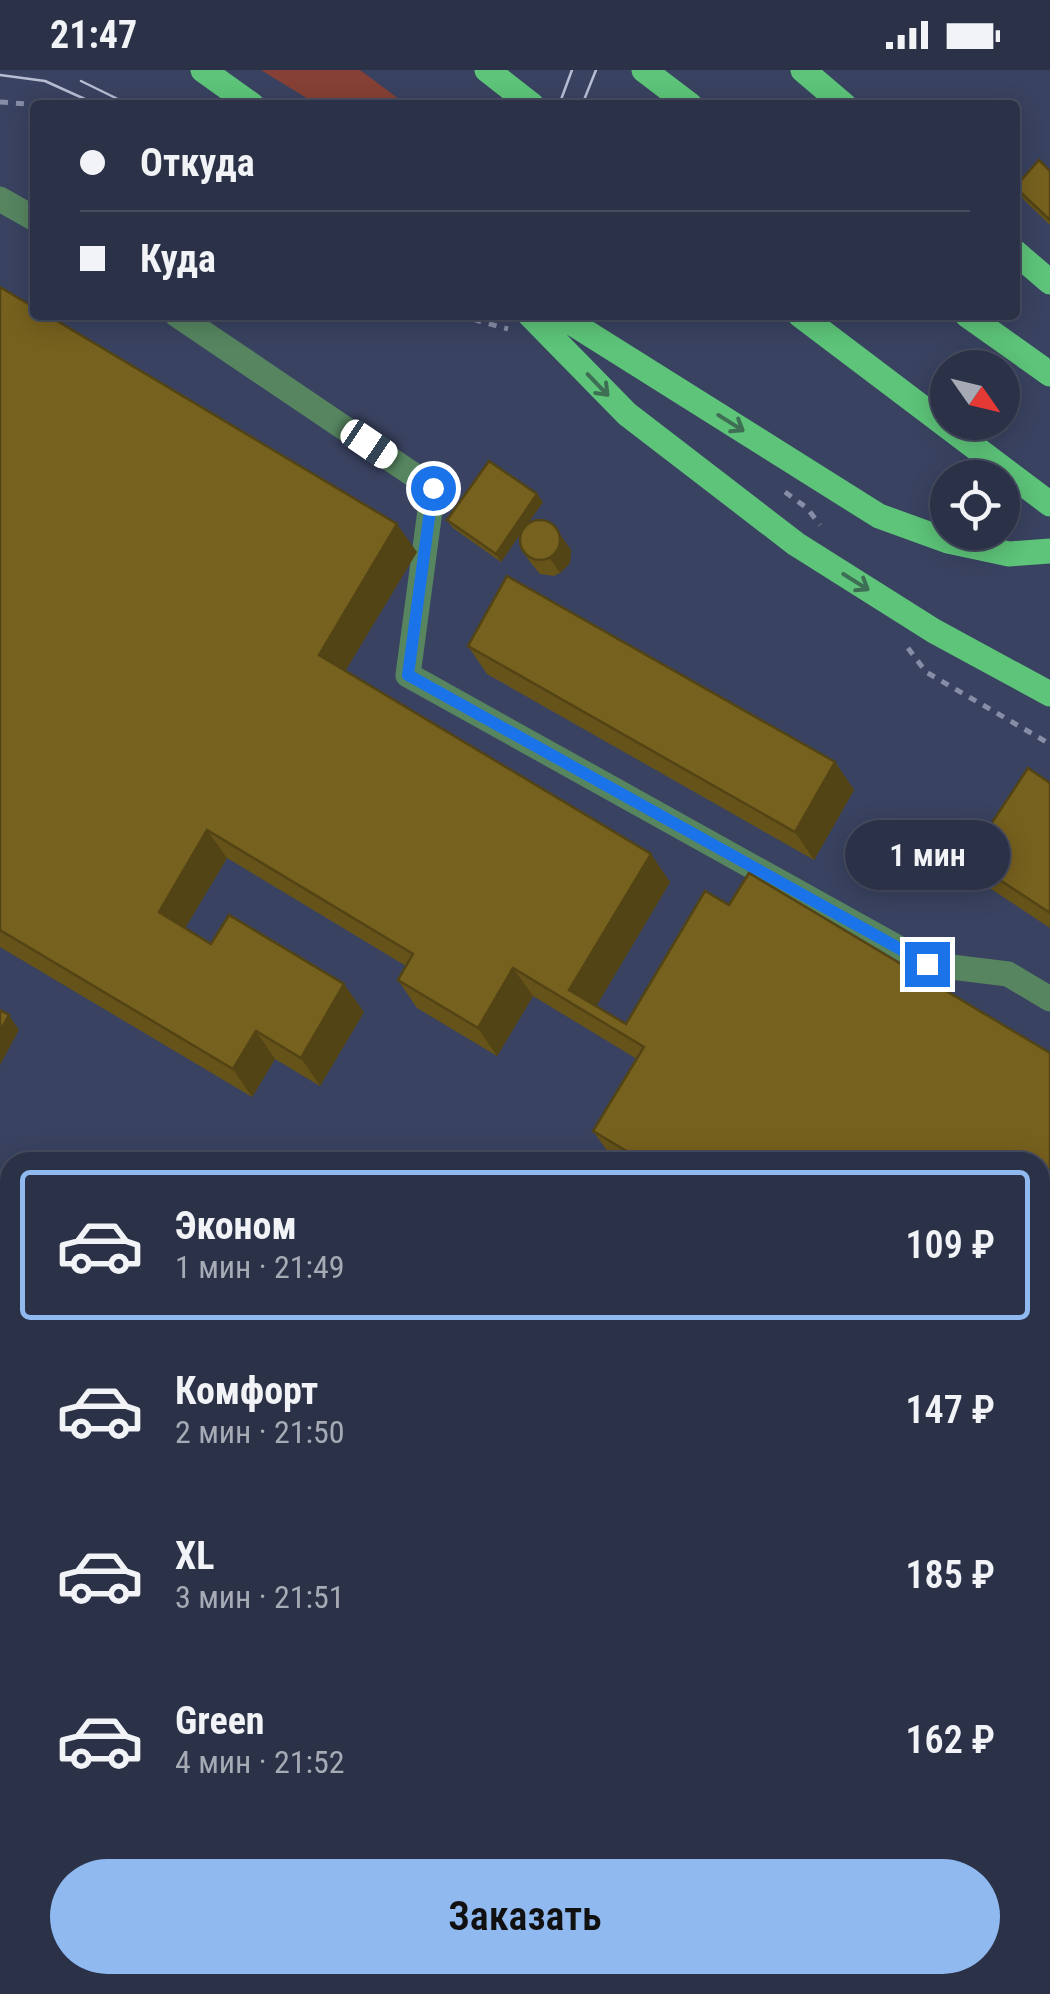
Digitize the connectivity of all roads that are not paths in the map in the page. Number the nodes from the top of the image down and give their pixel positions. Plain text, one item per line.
1 (203, 70) edge
2 (487, 70) edge
3 (644, 70) edge
4 (803, 70) edge
5 (245, 100) edge
6 (526, 100) edge
7 (683, 100) edge
8 (838, 100) edge
9 (0, 198) edge
10 (30, 217) edge
11 (1020, 256) edge
12 (1050, 282) edge
13 (184, 320) edge
14 (535, 320) edge
15 (567, 320) edge
16 (806, 320) edge
17 (974, 320) edge
18 (1050, 374) edge
19 (1050, 504) edge
20 (1050, 551) edge
21 (1050, 694) edge
22 (1050, 1000) edge

1 - 5 main road
2 - 6 main road
3 - 7 main road
4 - 8 main road
9 - 10 street
11 - 12 main road
13 - 22 street
14 -> 21 main road
15 -> 20 main road
16 - 19 main road
17 - 18 main road

